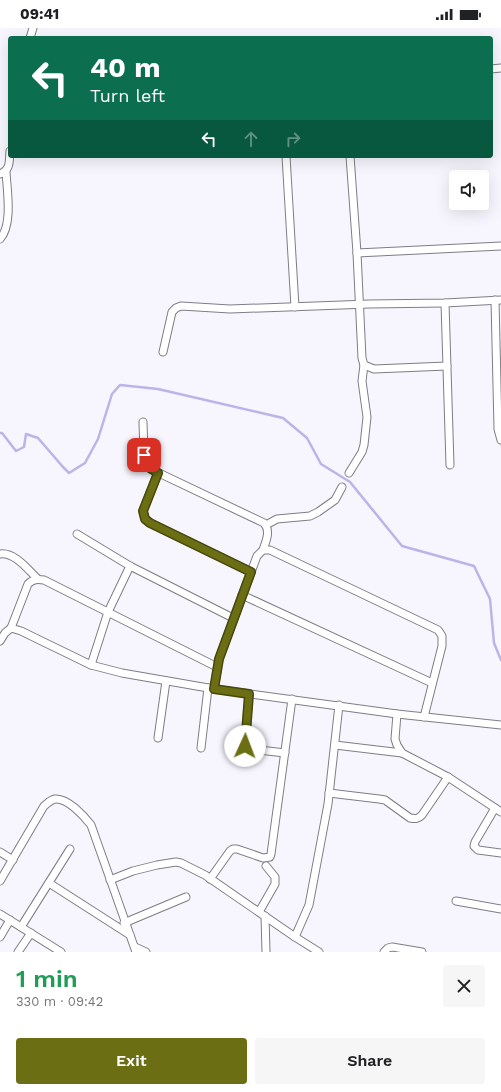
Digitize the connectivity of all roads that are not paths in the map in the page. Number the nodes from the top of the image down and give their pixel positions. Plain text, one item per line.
1 (9, 158) edge
2 (286, 158) edge
3 (350, 158) edge
4 (3, 173) edge
5 (0, 239) edge
6 (501, 246) edge
7 (357, 253) junction
8 (498, 300) edge
9 (445, 303) junction
10 (359, 304) junction
11 (295, 307) junction
12 (163, 352) dead end
13 (498, 361) edge
14 (364, 366) junction
15 (447, 366) junction
16 (499, 404) edge
17 (143, 422) dead end
18 (501, 440) edge
19 (450, 465) dead end
20 (158, 473) junction
21 (349, 473) dead end
22 (342, 487) dead end
23 (266, 525) junction
24 (78, 534) dead end
25 (263, 550) junction
26 (0, 554) edge
27 (130, 566) junction
28 (251, 572) junction
29 (38, 579) junction
30 (242, 594) junction
31 (108, 612) junction
32 (233, 618) junction
33 (11, 628) junction
34 (0, 641) edge
35 (90, 665) junction
36 (217, 667) junction
37 (166, 681) junction
38 (432, 683) junction
39 (211, 689) junction
40 (249, 694) junction
41 (292, 699) junction
42 (340, 705) junction
43 (397, 714) junction
44 (424, 717) junction
45 (501, 725) edge
46 (158, 738) dead end
47 (335, 745) junction
48 (201, 748) dead end
49 (402, 753) junction
50 (285, 754) junction
51 (448, 777) junction
52 (329, 792) junction
53 (498, 810) edge
54 (70, 849) dead end
55 (0, 852) edge
56 (501, 853) edge
57 (13, 860) junction
58 (266, 866) dead end
59 (210, 879) junction
60 (110, 880) junction
61 (0, 881) edge
62 (49, 883) junction
63 (186, 897) dead end
64 (456, 901) dead end
65 (501, 908) edge
66 (0, 914) edge
67 (262, 914) junction
68 (10, 920) junction
69 (124, 923) junction
70 (21, 927) junction
71 (31, 933) junction
72 (130, 935) junction
73 (0, 937) edge
74 (295, 937) junction
75 (135, 950) edge
76 (18, 952) edge
77 (61, 952) edge
78 (146, 952) edge
79 (266, 952) edge
80 (319, 952) edge
81 (384, 952) edge
82 (422, 952) edge

1 - 4 street
2 - 11 street
3 - 7 street
4 - 5 street
6 - 7 street
7 - 10 street
8 - 9 street
8 - 13 street
9 - 10 street
9 - 15 street
10 - 11 street
10 - 14 street
11 - 12 street
13 - 16 street
14 - 15 street
14 - 21 street
15 - 19 street
16 - 18 street
17 - 20 street
20 - 23 street
20 - 28 street
22 - 23 street
23 - 25 street
24 - 27 street
25 - 28 street
25 - 38 street
26 - 29 street
27 - 31 street
27 - 32 street
28 - 30 street
29 - 31 street
29 - 33 street
30 - 32 street
30 - 38 street
31 - 35 street
31 - 36 street
32 - 36 street
33 - 34 street
33 - 35 street
35 - 37 street
36 - 39 street
37 - 39 street
37 - 46 street
38 - 44 street
39 - 40 street
39 - 48 street
40 - 41 street
40 - 50 street
41 - 42 street
41 - 50 street
42 - 43 street
42 - 47 street
43 - 44 street
43 - 49 street
44 - 45 street
47 - 49 street
47 - 52 street
49 - 51 street
50 - 59 street
51 - 52 street
51 - 53 street
52 - 74 street
53 - 56 street
54 - 62 street
55 - 57 street
57 - 60 street
57 - 61 street
58 - 67 street
59 - 60 street
59 - 67 street
60 - 69 street
62 - 70 street
62 - 72 street
63 - 69 street
64 - 65 street
66 - 68 street
67 - 74 street
67 - 79 street
68 - 70 street
68 - 73 street
69 - 72 street
70 - 71 street
71 - 76 street
71 - 77 street
72 - 75 street
74 - 80 street
75 - 78 street
81 - 82 street

